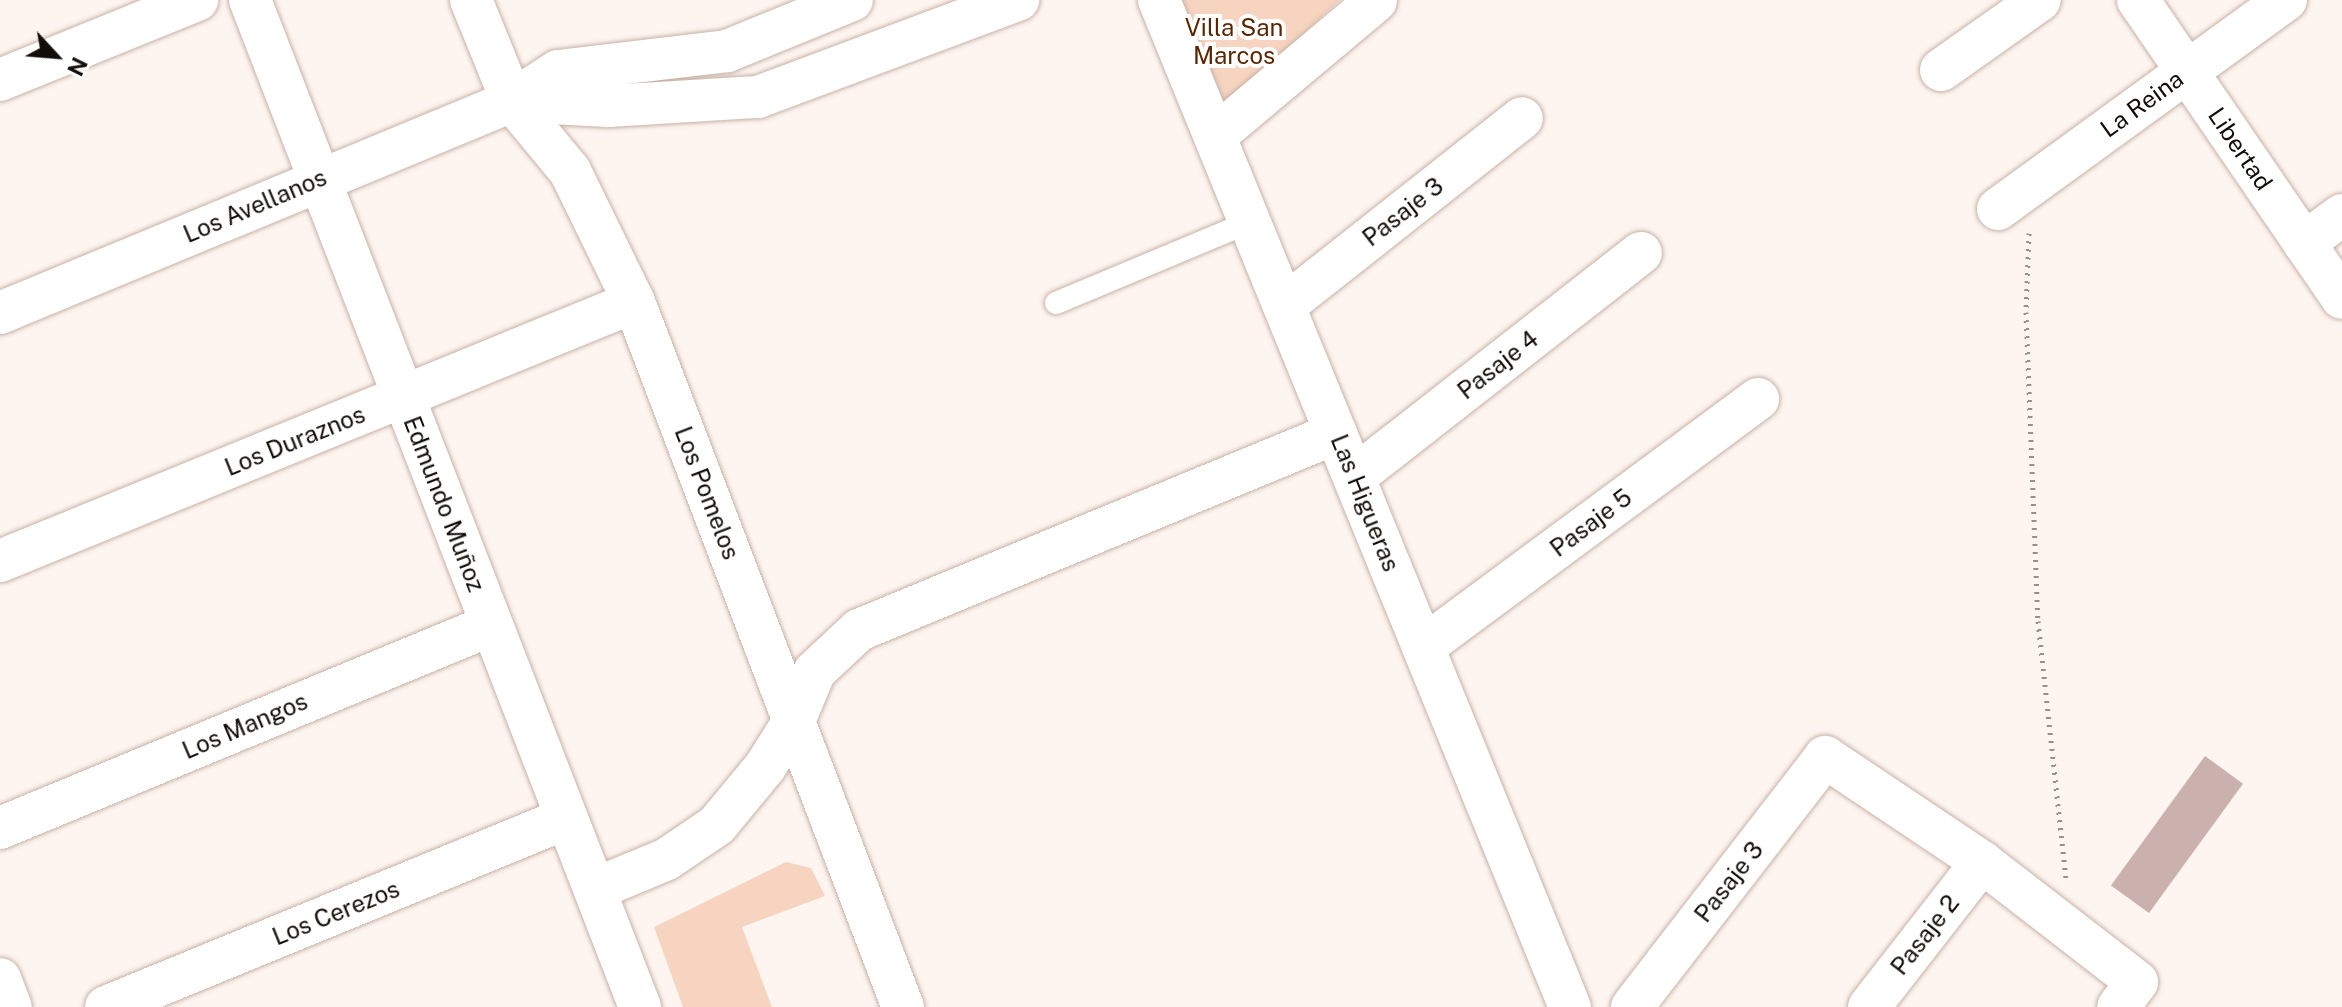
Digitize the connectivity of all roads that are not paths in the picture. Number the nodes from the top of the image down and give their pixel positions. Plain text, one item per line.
1 (197, 0) edge
2 (250, 0) edge
3 (471, 0) edge
4 (852, 0) edge
5 (1018, 0) edge
6 (1159, 0) edge
7 (2040, 0) edge
8 (2138, 0) edge
9 (2286, 0) edge
10 (1376, 1) edge
11 (1941, 70) dead end
12 (2187, 72) junction
13 (0, 80) edge
14 (512, 101) junction
15 (1522, 118) dead end
16 (1215, 136) junction
17 (318, 179) junction
18 (1998, 209) dead end
19 (2342, 215) edge
20 (1250, 222) junction
21 (2304, 243) junction
22 (1641, 253) dead end
23 (2342, 298) edge
24 (634, 302) junction
25 (1056, 303) dead end
26 (1284, 306) junction
27 (0, 313) edge
28 (402, 397) junction
29 (1758, 399) dead end
30 (1336, 433) junction
31 (1354, 477) junction
32 (0, 561) edge
33 (491, 625) junction
34 (1423, 647) junction
35 (794, 721) junction
36 (566, 818) junction
37 (0, 828) edge
38 (1982, 862) junction
39 (595, 889) junction
40 (0, 979) edge
41 (2128, 994) edge
42 (633, 1005) edge
43 (11, 1007) edge
44 (106, 1007) edge
45 (903, 1007) edge
46 (1570, 1007) edge
47 (1632, 1007) edge
48 (1869, 1007) edge

1 - 13 street
2 - 17 street, Edmundo Muñoz
3 - 14 street, Los Pomelos
4 - 14 street, Los Avellanos
5 - 14 street, Los Avellanos
6 - 16 street, Las Higueras
7 - 11 street
8 - 12 street, Libertad
9 - 12 street, La Reina
10 - 16 street
12 - 18 street, La Reina
12 - 21 street, Libertad
14 - 17 street, Los Avellanos
14 - 24 street, Los Pomelos
15 - 26 street, Pasaje 3
16 - 20 street, Las Higueras
17 - 27 street, Los Avellanos
17 - 28 street, Edmundo Muñoz
19 - 21 street
20 - 25 lane
20 - 26 street, Las Higueras
21 - 23 street, Libertad
22 - 31 street, Pasaje 4
24 - 28 street, Los Duraznos
24 - 35 street, Los Pomelos
26 - 30 street, Las Higueras
28 - 32 street, Los Duraznos
28 - 33 street, Edmundo Muñoz
29 - 34 street, Pasaje 5
30 - 31 street, Las Higueras
30 - 35 street
31 - 34 street, Las Higueras
33 - 36 street, Edmundo Muñoz
33 - 37 street, Los Mangos
34 - 46 street, Las Higueras
35 - 39 street
35 - 45 street, Los Pomelos
36 - 39 street, Edmundo Muñoz
36 - 44 street, Los Cerezos
38 - 41 street
38 - 47 street, Pasaje 3
38 - 48 street, Pasaje 2
39 - 42 street, Edmundo Muñoz
40 - 43 street

